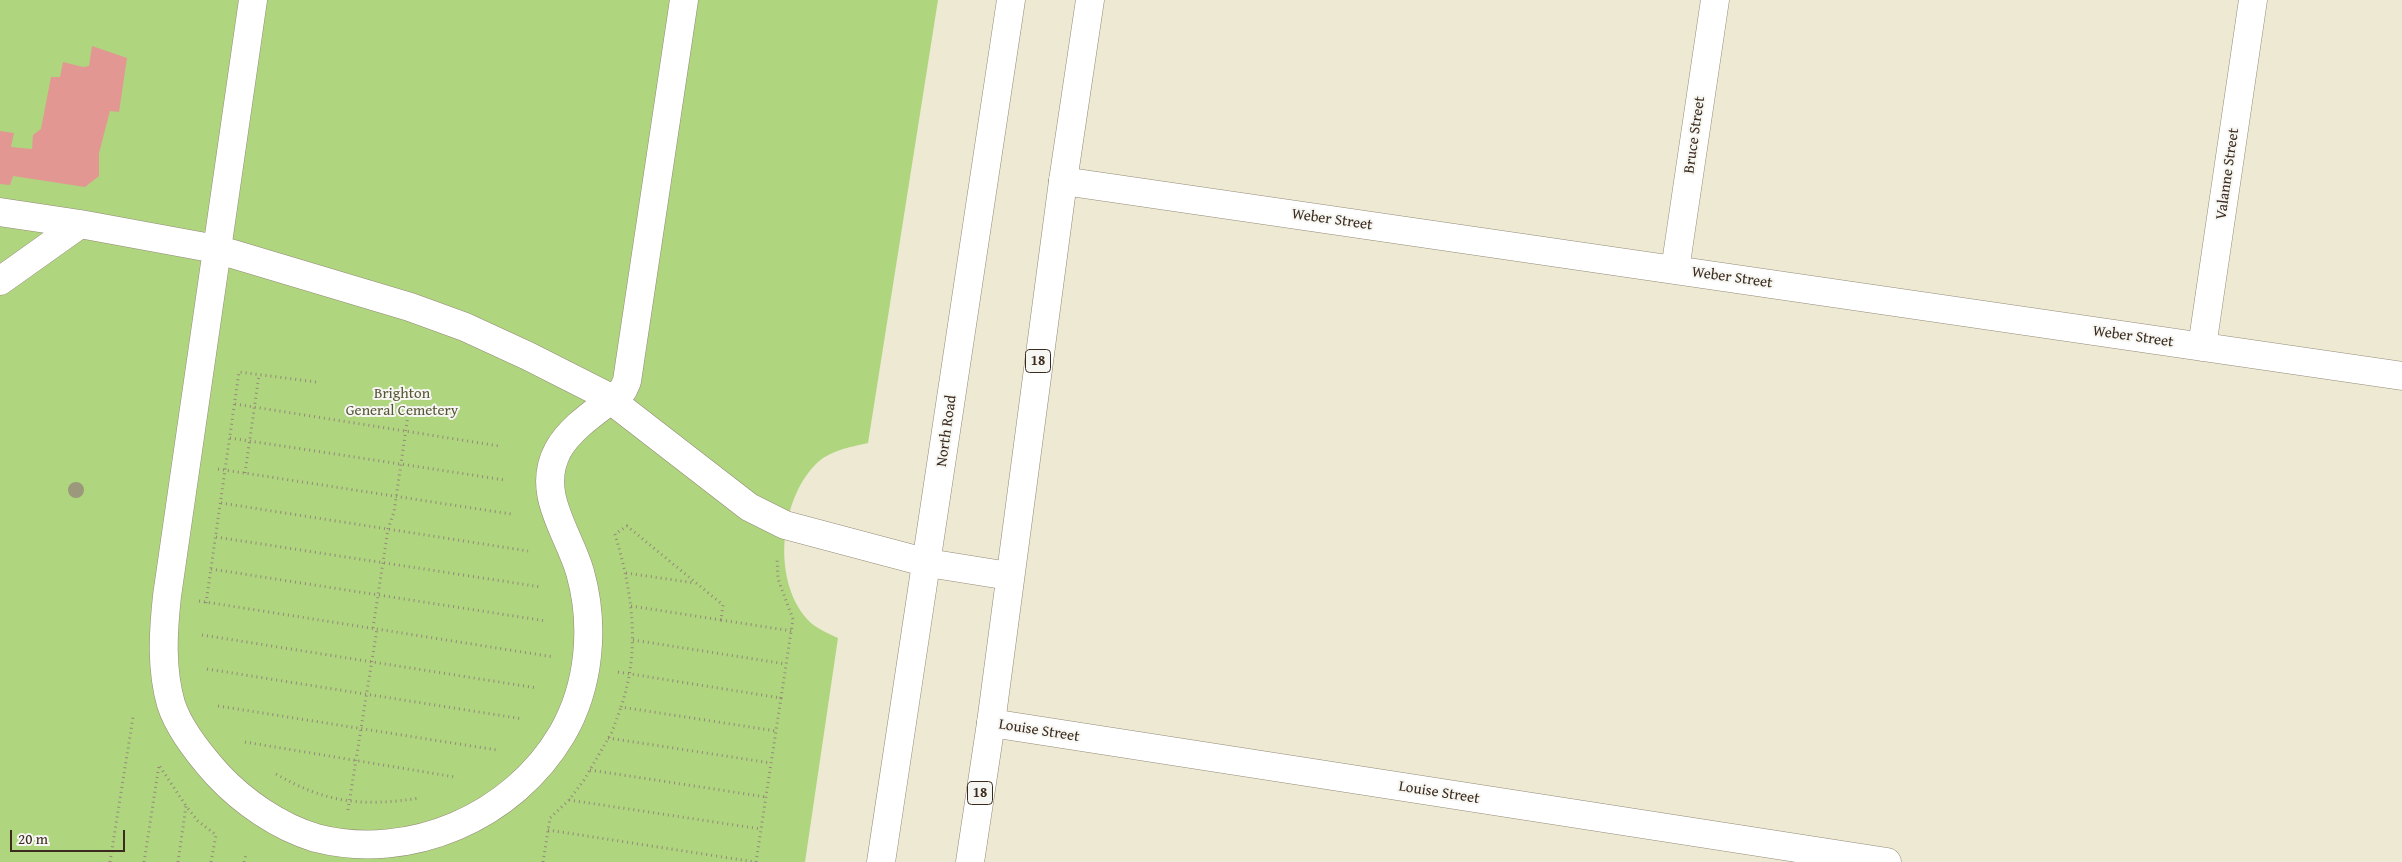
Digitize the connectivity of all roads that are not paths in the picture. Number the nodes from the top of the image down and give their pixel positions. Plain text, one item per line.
1 (253, 0) edge
2 (684, 0) edge
3 (1011, 0) edge
4 (1090, 0) edge
5 (1715, 0) edge
6 (2253, 0) edge
7 (1063, 180) junction
8 (0, 212) edge
9 (80, 224) junction
10 (216, 249) junction
11 (1675, 270) junction
12 (0, 281) edge
13 (2202, 348) junction
14 (2402, 376) edge
15 (612, 400) junction
16 (928, 563) junction
17 (1009, 576) junction
18 (991, 724) junction
19 (881, 862) edge
20 (970, 862) edge
21 (1887, 862) edge

1 - 10 main road
2 - 15 main road
3 - 16 main road, North Road
4 - 7 main road, 18
5 - 11 main road, Bruce Street
6 - 13 main road, Valanne Street
7 - 11 main road, Weber Street
7 - 17 main road, 18
8 - 9 main road
9 - 10 main road
9 - 12 main road
10 - 15 main road
10 - 15 main road
11 - 13 main road, Weber Street
13 - 14 main road, Weber Street
15 - 16 main road
16 - 17 main road
16 - 19 main road, North Road
17 - 18 main road, 18
18 - 20 main road, 18
18 - 21 main road, Louise Street

